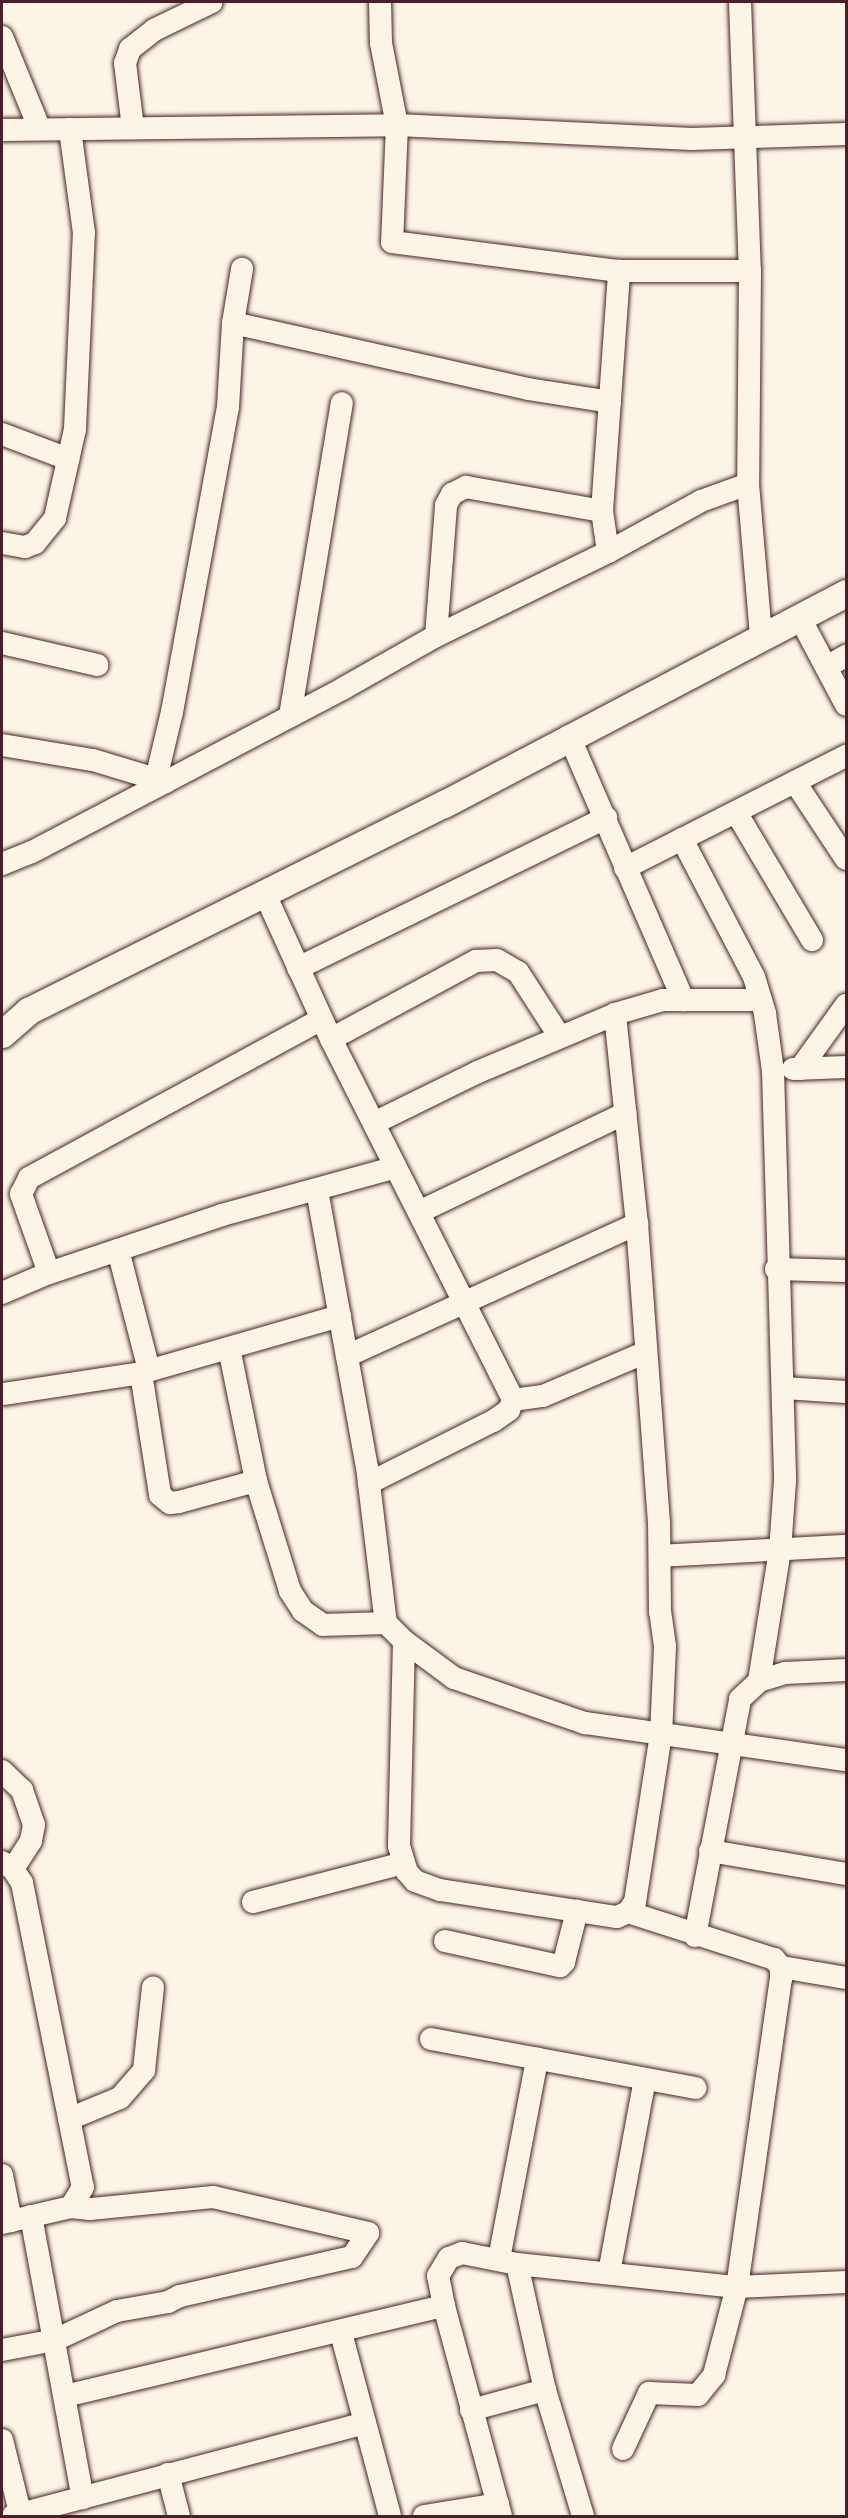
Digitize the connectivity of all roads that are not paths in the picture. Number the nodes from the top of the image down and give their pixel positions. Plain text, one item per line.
1 (212, 2) edge
2 (380, 2) edge
3 (740, 2) edge
4 (2, 37) edge
5 (397, 125) junction
6 (39, 127) junction
7 (134, 128) junction
8 (70, 129) junction
9 (2, 130) edge
10 (846, 134) edge
11 (747, 140) junction
12 (242, 269) dead end
13 (620, 271) junction
14 (750, 271) junction
15 (233, 323) junction
16 (610, 402) junction
17 (342, 403) dead end
18 (2, 434) edge
19 (68, 459) junction
20 (748, 484) junction
21 (602, 511) junction
22 (2, 545) edge
23 (608, 552) junction
24 (846, 593) edge
25 (800, 618) junction
26 (761, 635) junction
27 (436, 636) junction
28 (2, 643) edge
29 (846, 656) edge
30 (97, 665) dead end
31 (826, 667) junction
32 (846, 705) edge
33 (290, 716) junction
34 (568, 736) junction
35 (2, 745) edge
36 (846, 756) edge
37 (161, 780) junction
38 (795, 782) junction
39 (736, 812) junction
40 (606, 818) junction
41 (682, 839) junction
42 (846, 859) edge
43 (2, 864) edge
44 (625, 868) junction
45 (264, 892) junction
46 (812, 940) dead end
47 (298, 968) junction
48 (683, 1000) junction
49 (761, 1000) junction
50 (846, 1005) edge
51 (615, 1014) junction
52 (326, 1029) junction
53 (2, 1034) edge
54 (560, 1037) junction
55 (846, 1067) edge
56 (800, 1069) junction
57 (773, 1071) junction
58 (626, 1113) junction
59 (374, 1123) junction
60 (396, 1167) junction
61 (317, 1190) junction
62 (420, 1212) junction
63 (637, 1224) junction
64 (118, 1250) junction
65 (776, 1269) junction
66 (846, 1271) edge
67 (49, 1273) junction
68 (2, 1293) edge
69 (465, 1302) junction
70 (340, 1316) junction
71 (229, 1348) junction
72 (646, 1352) junction
73 (347, 1356) junction
74 (145, 1372) junction
75 (784, 1388) junction
76 (846, 1392) edge
77 (4, 1394) dead end
78 (513, 1400) junction
79 (256, 1481) junction
80 (369, 1483) junction
81 (846, 1546) edge
82 (780, 1550) junction
83 (660, 1556) junction
84 (386, 1623) junction
85 (404, 1641) junction
86 (846, 1670) edge
87 (759, 1681) junction
88 (661, 1735) junction
89 (730, 1746) junction
90 (846, 1760) edge
91 (2, 1771) edge
92 (710, 1851) junction
93 (404, 1863) junction
94 (7, 1865) edge
95 (846, 1874) edge
96 (253, 1902) dead end
97 (577, 1911) junction
98 (628, 1912) junction
99 (694, 1936) junction
100 (445, 1941) dead end
101 (781, 1967) junction
102 (846, 1978) edge
103 (153, 1987) dead end
104 (431, 2039) dead end
105 (537, 2059) junction
106 (645, 2079) junction
107 (695, 2088) dead end
108 (69, 2119) junction
109 (2, 2175) edge
110 (71, 2207) junction
111 (15, 2220) edge
112 (508, 2261) junction
113 (609, 2273) junction
114 (846, 2282) edge
115 (737, 2287) junction
116 (444, 2306) junction
117 (341, 2333) junction
118 (55, 2340) junction
119 (2, 2350) edge
120 (545, 2390) junction
121 (65, 2396) junction
122 (471, 2410) junction
123 (365, 2423) junction
124 (2, 2440) edge
125 (622, 2449) dead end
126 (168, 2474) junction
127 (83, 2498) junction
128 (500, 2510) edge
129 (18, 2516) edge
130 (179, 2517) edge
131 (390, 2517) edge
132 (424, 2517) edge
133 (583, 2517) edge

1 - 7 street
2 - 5 street
3 - 11 street
4 - 6 street
5 - 7 street
5 - 11 street
5 - 13 street
6 - 8 street
6 - 9 street
7 - 8 street
8 - 19 street
10 - 11 street
11 - 14 street
12 - 15 street
13 - 14 street
13 - 16 street
14 - 20 street
15 - 16 street
15 - 37 street
16 - 21 street
17 - 33 street
18 - 19 street
19 - 22 street
20 - 23 street
20 - 26 street
21 - 23 street
21 - 27 street
23 - 27 street
24 - 25 street
25 - 26 street
25 - 31 street
26 - 34 street
27 - 33 street
28 - 30 street
29 - 31 street
31 - 32 street
33 - 37 street
34 - 40 street
34 - 45 street
35 - 37 street
36 - 38 street
37 - 43 street
38 - 39 street
38 - 42 street
39 - 41 street
39 - 46 street
40 - 44 street
40 - 47 street
41 - 44 street
41 - 49 street
44 - 48 street
45 - 47 street
45 - 53 street
47 - 52 street
48 - 49 street
48 - 51 street
49 - 57 street
50 - 56 street
51 - 54 street
51 - 58 street
52 - 54 street
52 - 59 street
52 - 67 street
54 - 59 street
55 - 56 street
56 - 57 street
57 - 65 street
58 - 62 street
58 - 63 street
59 - 60 street
60 - 61 street
60 - 62 street
61 - 64 street
61 - 70 street
62 - 69 street
63 - 69 street
63 - 72 street
64 - 67 street
64 - 74 street
65 - 66 street
65 - 75 street
67 - 68 street
69 - 73 street
69 - 78 street
70 - 71 street
70 - 73 street
71 - 74 street
71 - 79 street
72 - 78 street
72 - 83 street
73 - 80 street
74 - 77 street
74 - 79 street
75 - 76 street
75 - 82 street
78 - 80 street
79 - 84 street
80 - 84 street
81 - 82 street
82 - 83 street
82 - 87 street
83 - 88 street
84 - 85 street
85 - 88 street
85 - 93 street
86 - 87 street
87 - 89 street
88 - 89 street
88 - 98 street
89 - 90 street
89 - 92 street
91 - 94 street
92 - 95 street
92 - 99 street
93 - 96 street
93 - 97 street
94 - 108 street
97 - 98 street
97 - 100 street
98 - 99 street
99 - 101 street
101 - 102 street
101 - 115 street
103 - 108 street
104 - 105 street
105 - 106 street
105 - 112 street
106 - 107 street
106 - 113 street
108 - 110 street
109 - 111 street
110 - 111 street
110 - 118 street
111 - 118 street
112 - 113 street
112 - 116 street
112 - 120 street
113 - 115 street
114 - 115 street
115 - 125 street
116 - 117 street
116 - 122 street
117 - 121 street
117 - 123 street
118 - 119 street
118 - 121 street
120 - 122 street
120 - 133 street
121 - 127 street
122 - 128 street
123 - 126 street
123 - 131 street
124 - 129 street
126 - 127 street
126 - 130 street
127 - 129 street
128 - 132 street

